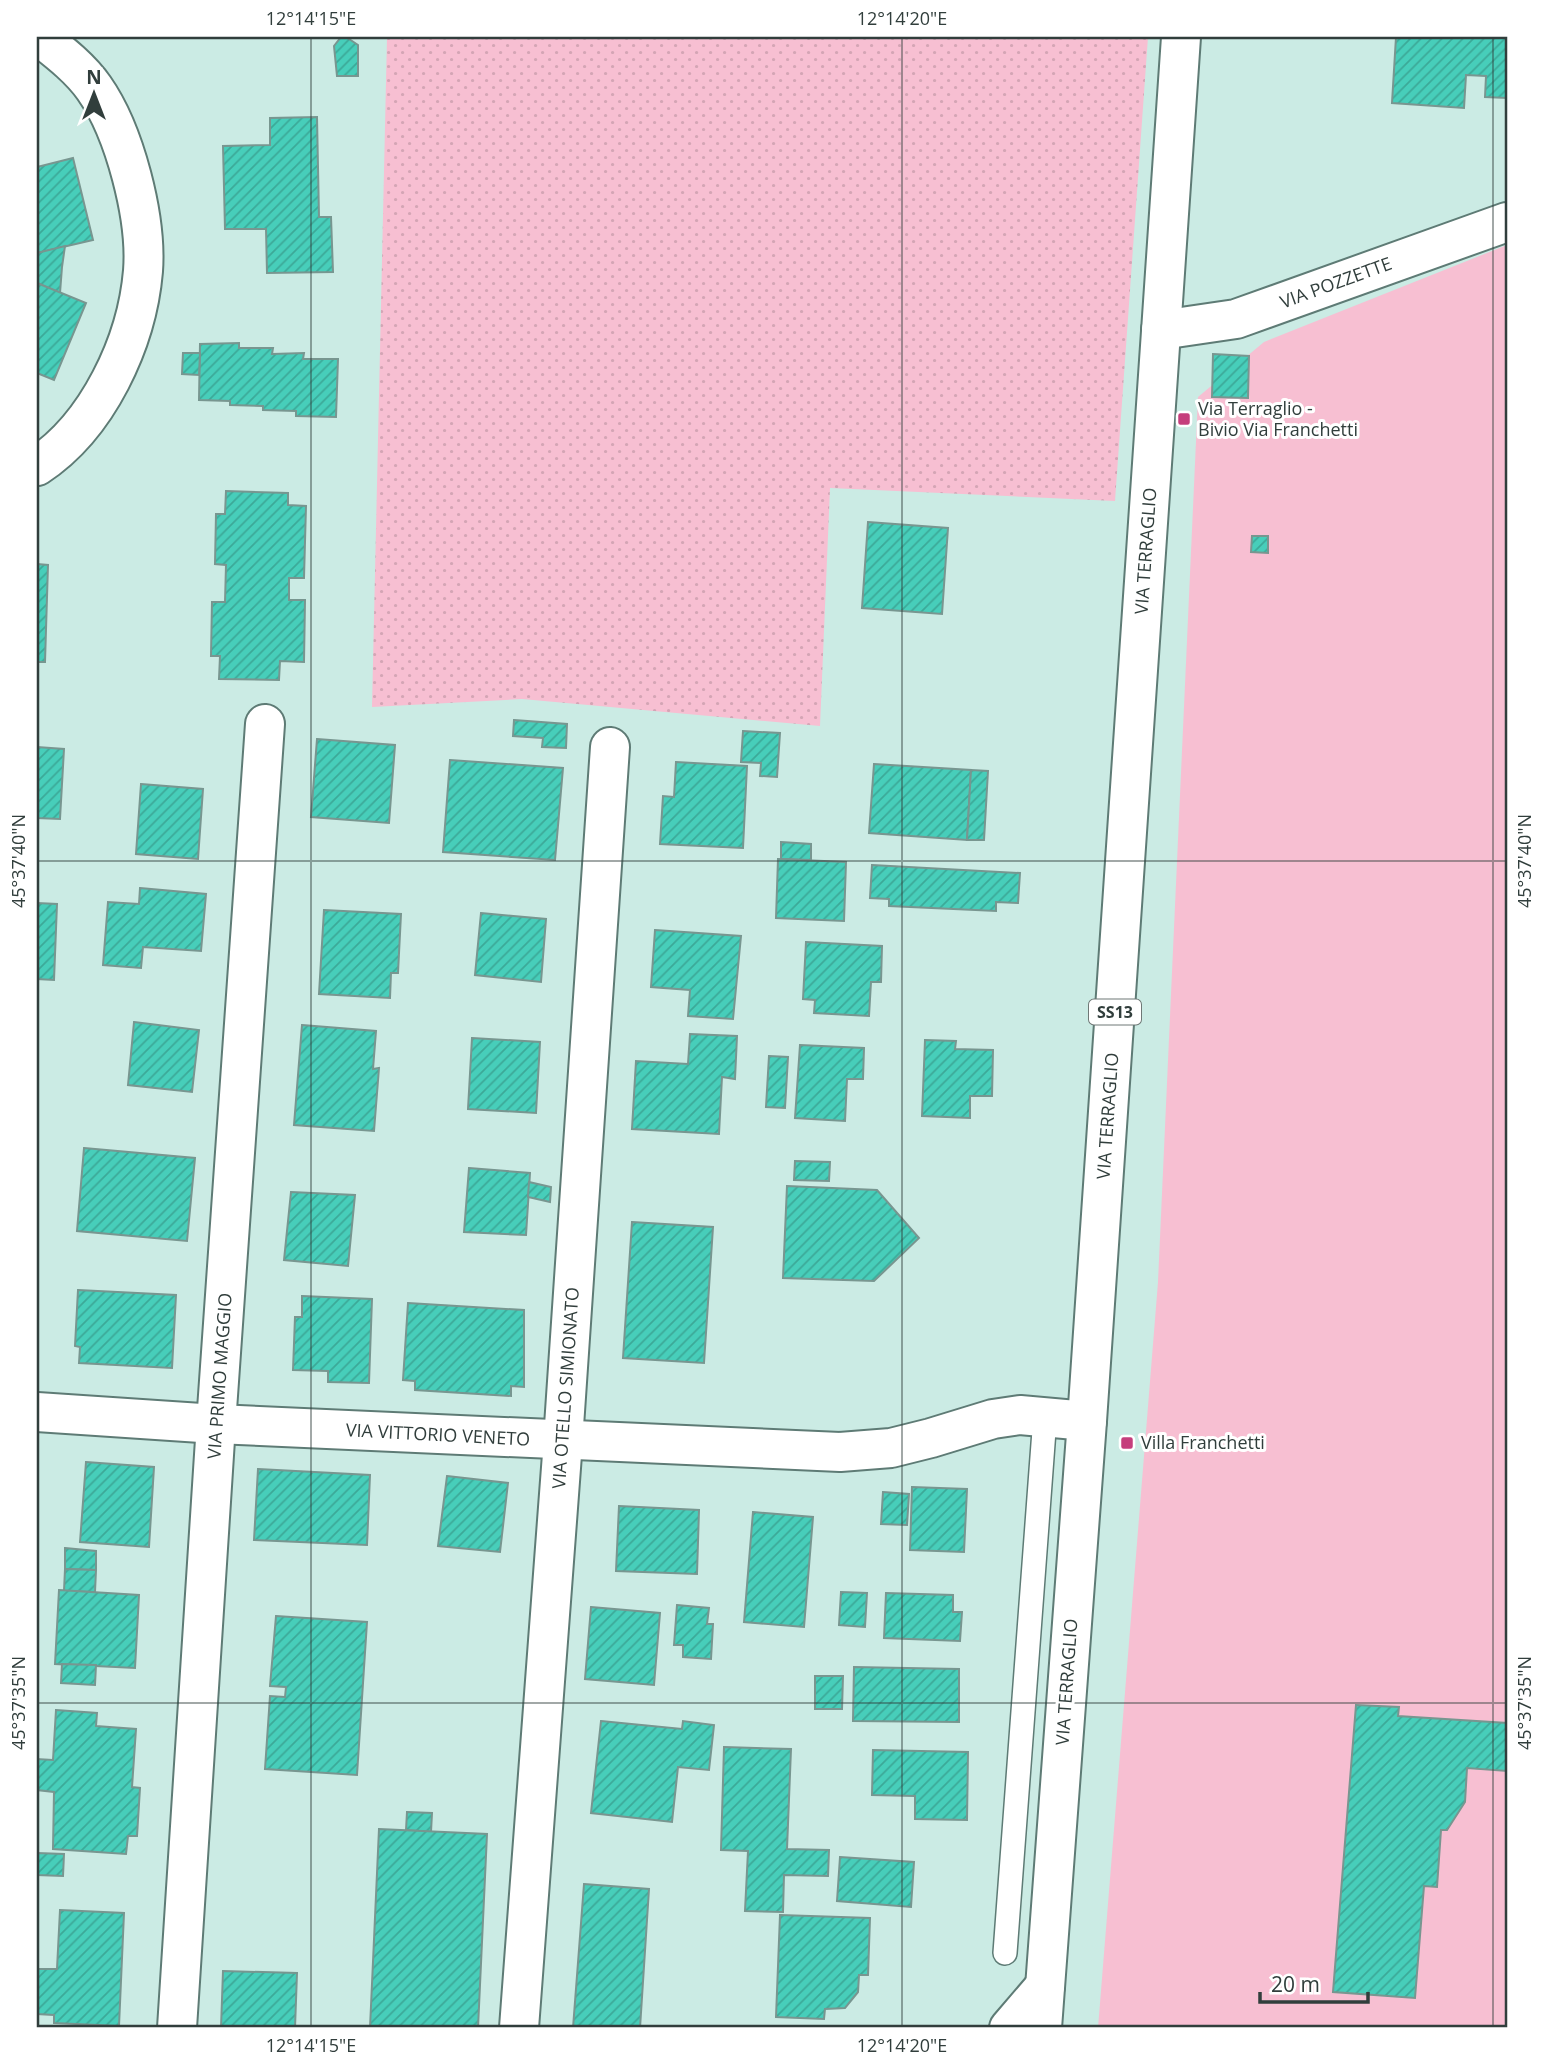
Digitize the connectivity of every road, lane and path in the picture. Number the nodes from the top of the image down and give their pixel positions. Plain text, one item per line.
1 (40, 37) edge
2 (1181, 37) edge
3 (1507, 222) edge
4 (1161, 330) junction
5 (37, 466) edge
6 (265, 724) dead end
7 (610, 747) dead end
8 (37, 1412) edge
9 (1045, 1417) junction
10 (1087, 1421) junction
11 (216, 1424) junction
12 (563, 1441) junction
13 (1005, 1953) dead end
14 (1045, 1986) junction
15 (177, 2028) edge
16 (519, 2028) edge
17 (1009, 2028) edge
18 (1042, 2028) edge

1 - 5 street
2 - 4 street, VIA TERRAGLIO / SS13
3 - 4 street, VIA POZZETTE
4 - 10 street, VIA TERRAGLIO / SS13
6 - 11 street, VIA PRIMO MAGGIO
7 - 12 street, VIA OTELLO SIMIONATO
8 - 11 street, VIA VITTORIO VENETO
9 - 10 street, VIA VITTORIO VENETO
9 - 12 street, VIA VITTORIO VENETO
9 - 13 lane
10 - 14 street, VIA TERRAGLIO / SS13
11 - 12 street, VIA VITTORIO VENETO
11 - 15 street, VIA PRIMO MAGGIO
12 - 16 street, VIA OTELLO SIMIONATO
14 - 17 street
14 - 18 street, VIA TERRAGLIO / SS13

